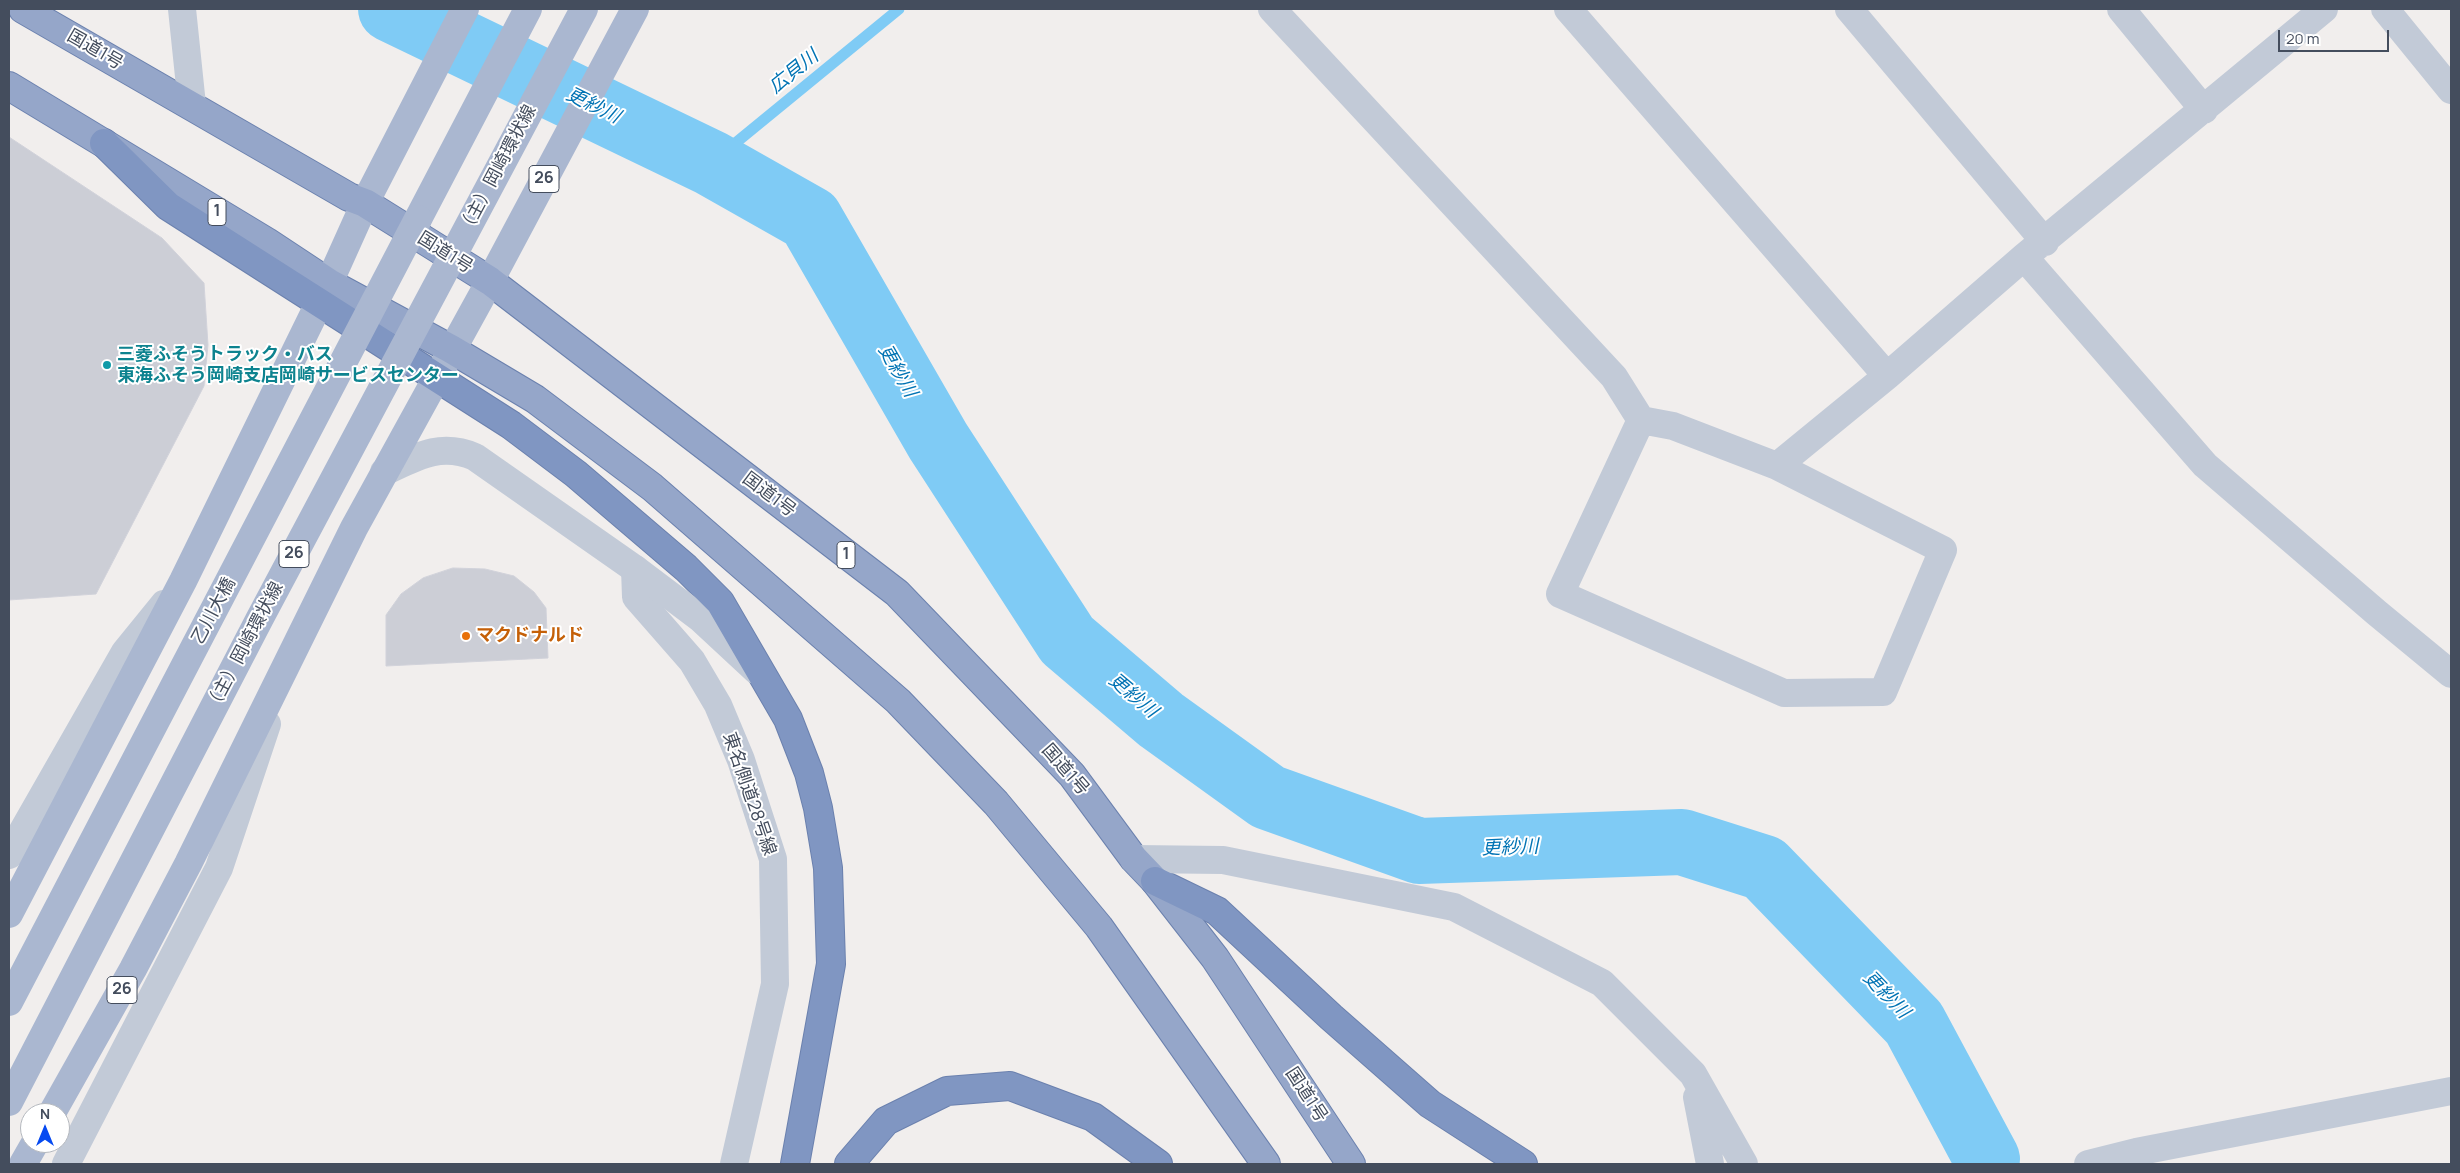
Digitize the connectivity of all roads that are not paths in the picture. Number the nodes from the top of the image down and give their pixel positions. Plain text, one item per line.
1 (23, 9) edge
2 (182, 9) edge
3 (465, 9) edge
4 (528, 9) edge
5 (584, 9) edge
6 (635, 9) edge
7 (1272, 9) edge
8 (1568, 9) edge
9 (1849, 9) edge
10 (2121, 9) edge
11 (2324, 9) edge
12 (2385, 9) edge
13 (9, 86) edge
14 (2451, 90) edge
15 (192, 105) junction
16 (2204, 110) junction
17 (365, 203) junction
18 (2034, 250) junction
19 (490, 281) junction
20 (324, 292) junction
21 (451, 349) junction
22 (436, 376) junction
23 (1887, 376) junction
24 (1642, 420) junction
25 (1777, 466) junction
26 (384, 472) junction
27 (635, 569) junction
28 (183, 581) junction
29 (285, 668) junction
30 (2451, 674) edge
31 (765, 678) junction
32 (9, 855) edge
33 (1134, 859) junction
34 (1155, 880) junction
35 (9, 914) edge
36 (9, 1002) edge
37 (1693, 1074) junction
38 (2451, 1091) edge
39 (9, 1102) edge
40 (58, 1103) edge
41 (29, 1153) edge
42 (23, 1164) edge
43 (66, 1164) edge
44 (734, 1164) edge
45 (795, 1164) edge
46 (849, 1164) edge
47 (1158, 1164) edge
48 (1266, 1164) edge
49 (1351, 1164) edge
50 (1523, 1164) edge
51 (1710, 1164) edge
52 (1744, 1164) edge
53 (2088, 1164) edge

1 - 15 highway, 国道1号 / 1
2 - 15 street
3 - 17 main road
4 - 36 main road, 乙川大橋 / 26, bridge
5 - 39 main road, （主）岡崎環状線 / 26, bridge
6 - 19 main road, 26
7 - 24 street
8 - 23 street
9 - 18 street
10 - 16 street
11 - 16 street
12 - 14 street
13 - 20 highway
15 - 17 highway, 国道1号 / 1
16 - 18 street
17 - 19 highway, 国道1号 / 1
17 - 20 main road
18 - 23 street
18 - 30 street
19 - 21 main road, 26
19 - 33 highway, 国道1号 / 1
20 - 21 highway
20 - 22 highway
20 - 28 main road
21 - 22 main road, 26
21 - 48 highway
22 - 26 main road, 26
22 - 31 highway
23 - 25 street
24 - 25 street
24 - 25 street
26 - 27 street
26 - 29 main road, 26
27 - 31 street
27 - 44 street, 東名側道28号線
28 - 32 street
28 - 35 main road
29 - 40 main road, 26
29 - 43 street
31 - 45 highway
33 - 34 highway, 国道1号 / 1
33 - 37 street
34 - 49 highway, 国道1号 / 1
34 - 50 highway
37 - 51 street
37 - 52 street
38 - 53 street
41 - 42 main road
46 - 47 highway

